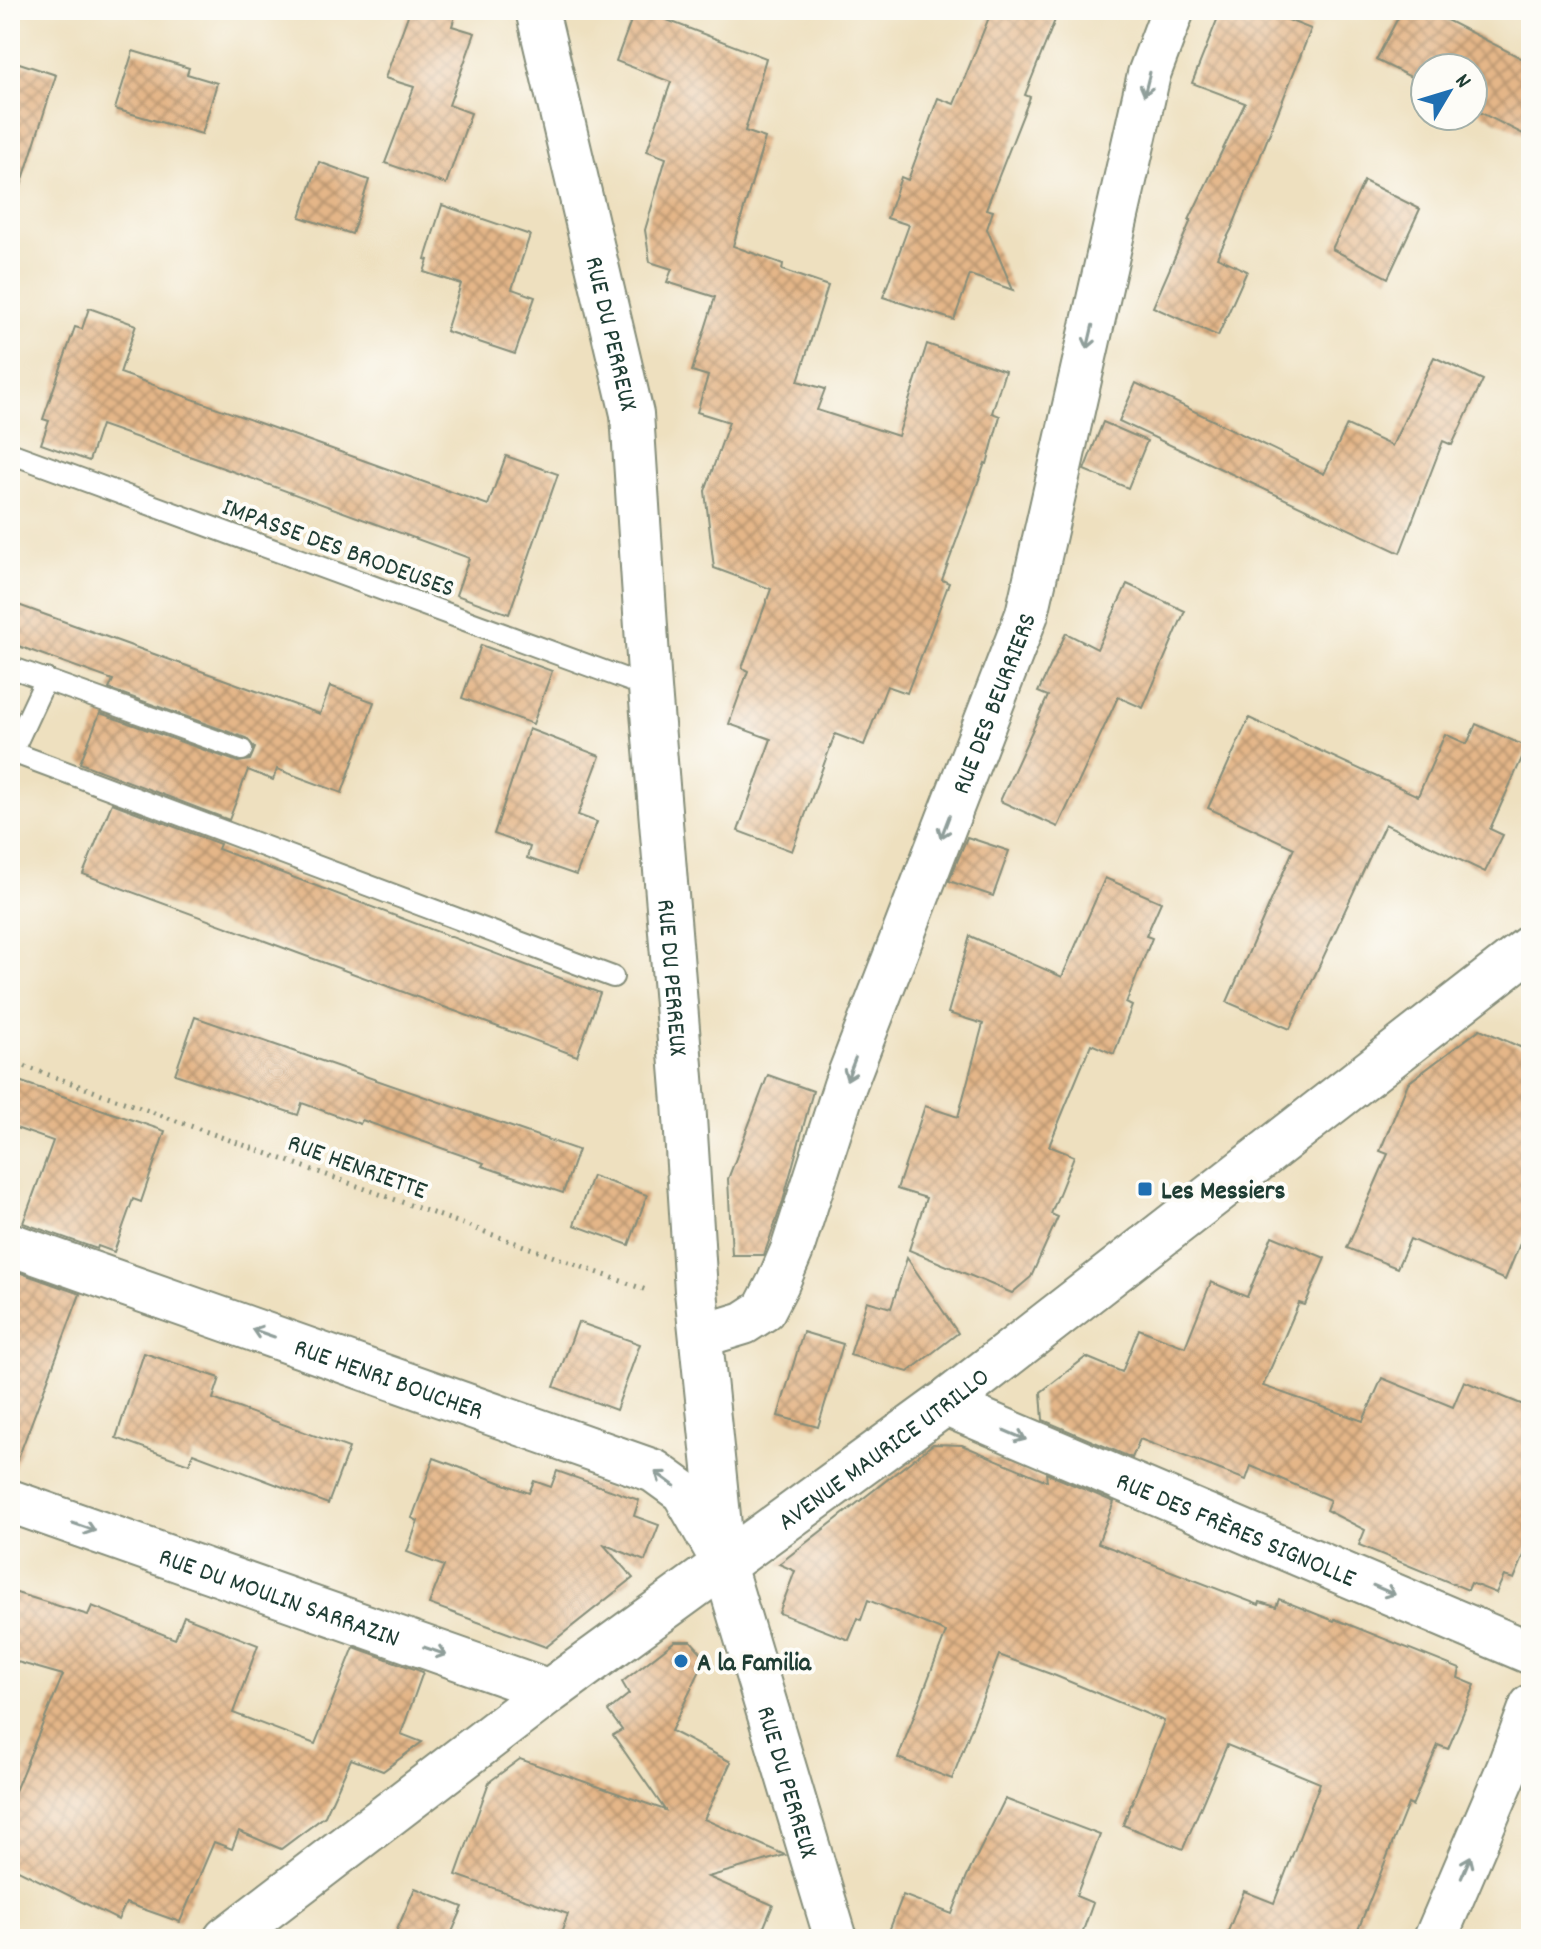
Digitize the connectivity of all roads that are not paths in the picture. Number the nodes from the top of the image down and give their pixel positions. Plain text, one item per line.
1 (537, 10) edge
2 (1173, 10) edge
3 (10, 453) edge
4 (10, 667) edge
5 (46, 679) junction
6 (650, 688) junction
7 (242, 750) dead end
8 (1531, 947) edge
9 (613, 977) dead end
10 (10, 1244) edge
11 (701, 1336) junction
12 (944, 1404) junction
13 (10, 1501) edge
14 (724, 1565) junction
15 (1531, 1653) edge
16 (550, 1691) junction
17 (1531, 1706) edge
18 (1520, 1773) edge
19 (226, 1939) edge
20 (836, 1939) edge
21 (1435, 1939) edge

1 - 6 street, RUE DU PERREUX
2 -> 11 street, RUE DES BEURRIERS
3 - 6 lane, IMPASSE DES BRODEUSES
4 - 5 lane
5 - 7 lane
5 - 9 lane
6 - 11 street, RUE DU PERREUX
8 - 12 street, AVENUE MAURICE UTRILLO
14 -> 10 street, RUE HENRI BOUCHER
11 - 14 street, RUE DU PERREUX
12 - 14 street, AVENUE MAURICE UTRILLO
12 -> 15 street, RUE DES FRÈRES SIGNOLLE
13 -> 16 street, RUE DU MOULIN SARRAZIN
14 - 16 street, AVENUE MAURICE UTRILLO
14 - 20 street, RUE DU PERREUX
16 - 19 street, AVENUE MAURICE UTRILLO
17 - 18 street
21 -> 18 street

